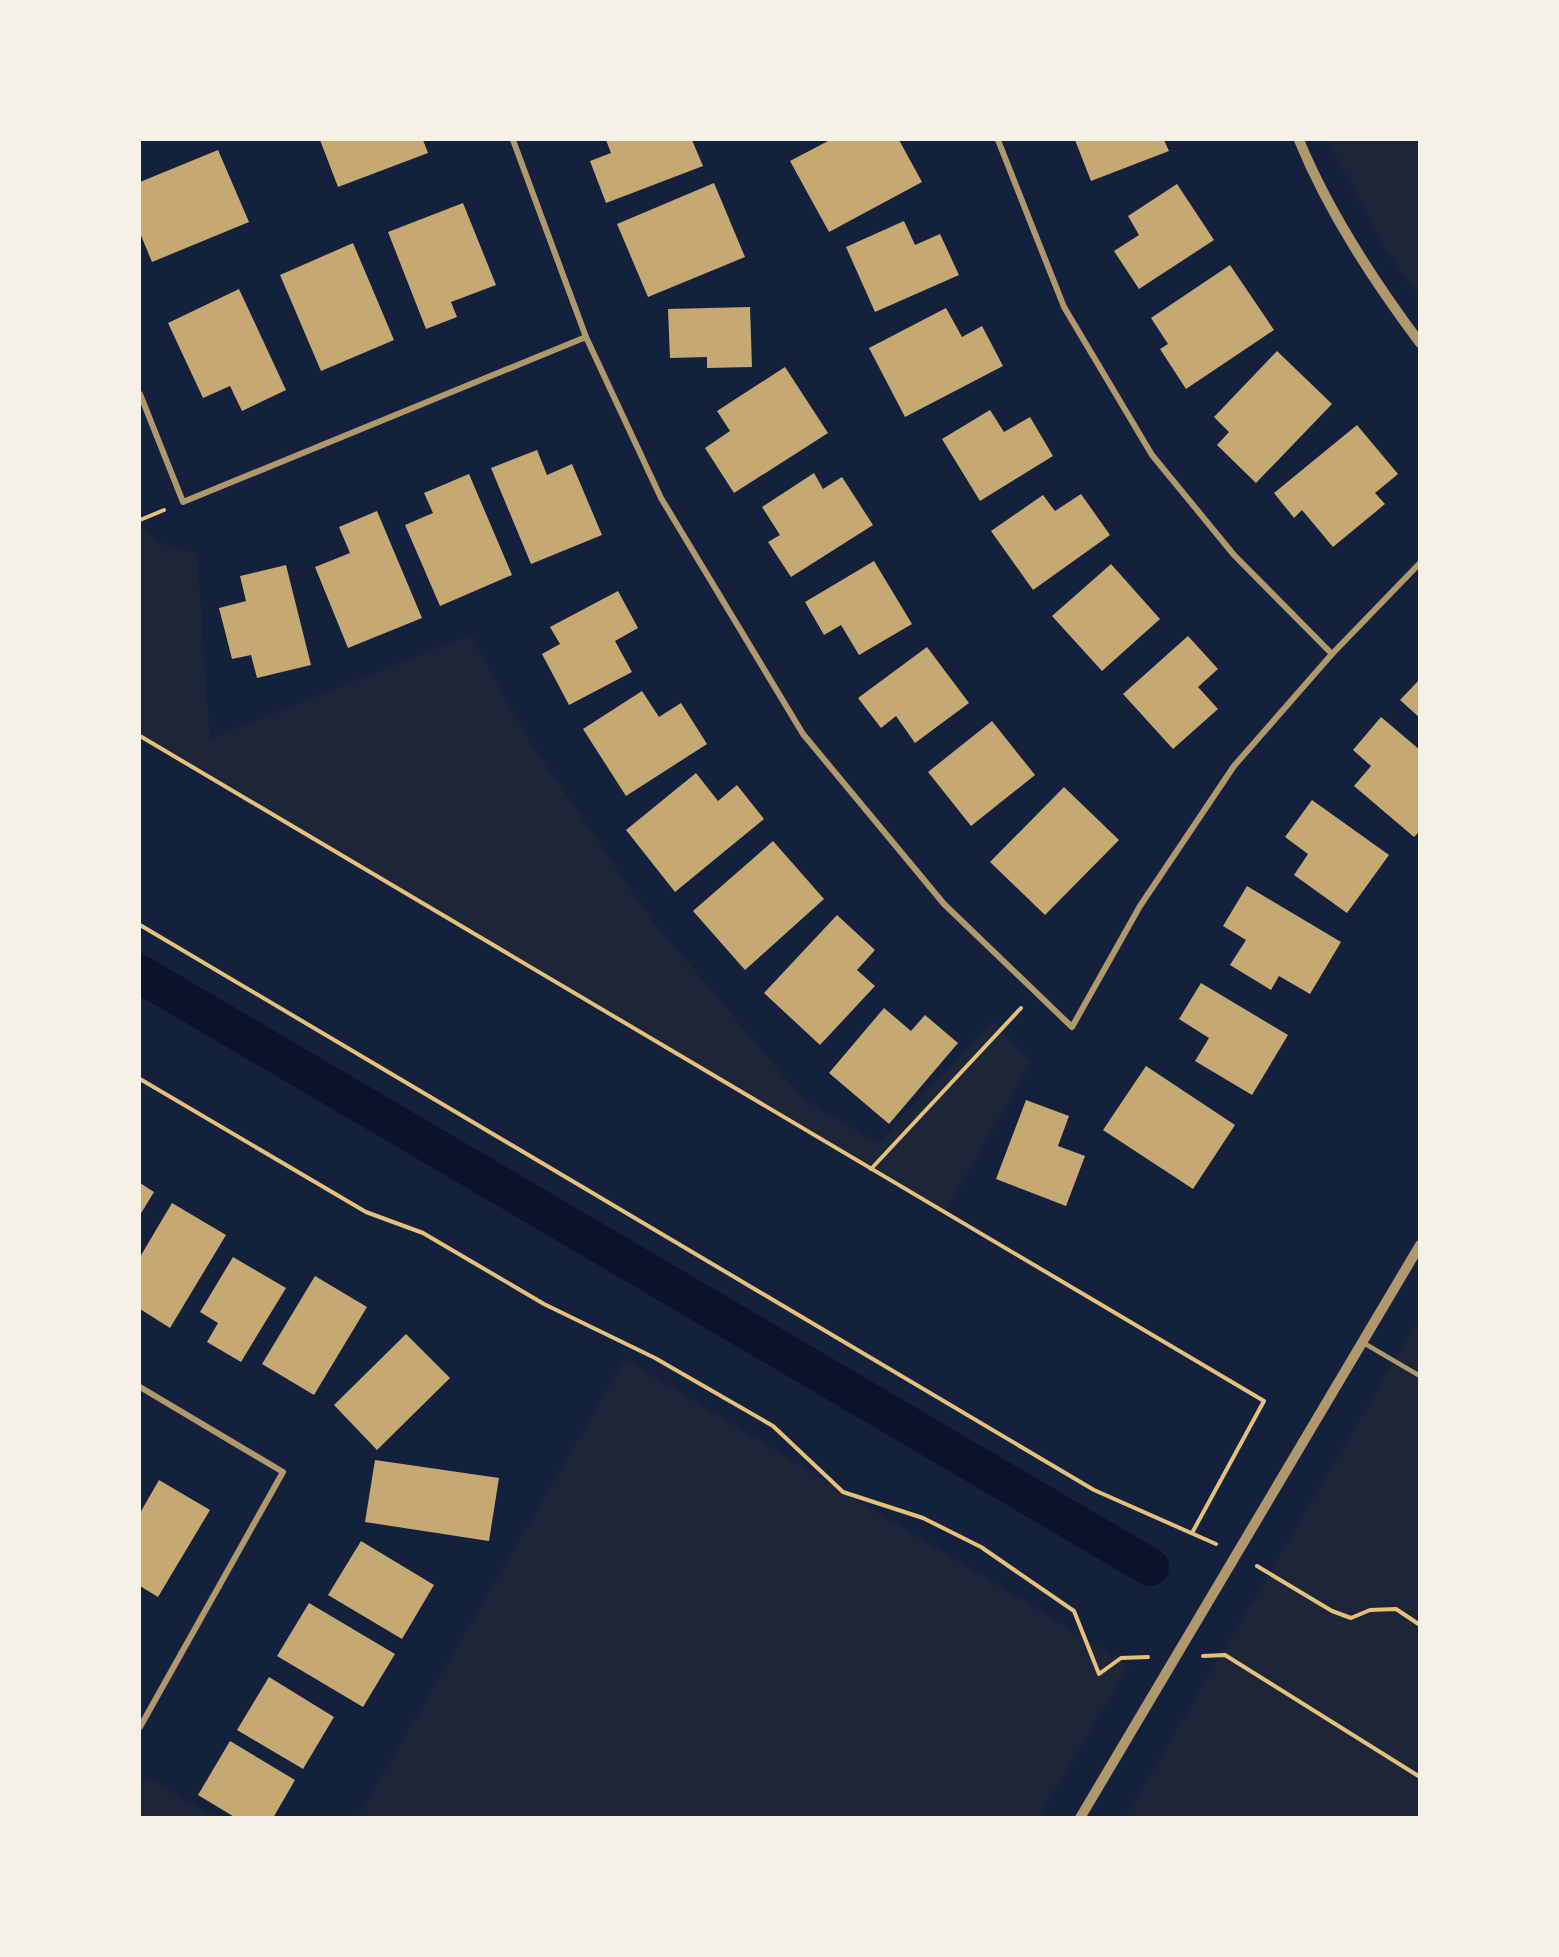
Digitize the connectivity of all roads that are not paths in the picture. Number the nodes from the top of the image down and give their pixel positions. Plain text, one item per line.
1 (513, 140) edge
2 (998, 140) edge
3 (1299, 140) edge
4 (586, 337) junction
5 (1419, 343) edge
6 (140, 394) edge
7 (1419, 562) edge
8 (1332, 654) junction
9 (1419, 1245) edge
10 (1362, 1342) junction
11 (1419, 1376) edge
12 (140, 1387) edge
13 (140, 1727) edge
14 (1080, 1818) edge

1 - 4 street
2 - 8 street
3 - 5 street
4 - 6 street
4 - 8 street
7 - 8 street
9 - 10 street
10 - 11 lane
10 - 14 street
12 - 13 street

